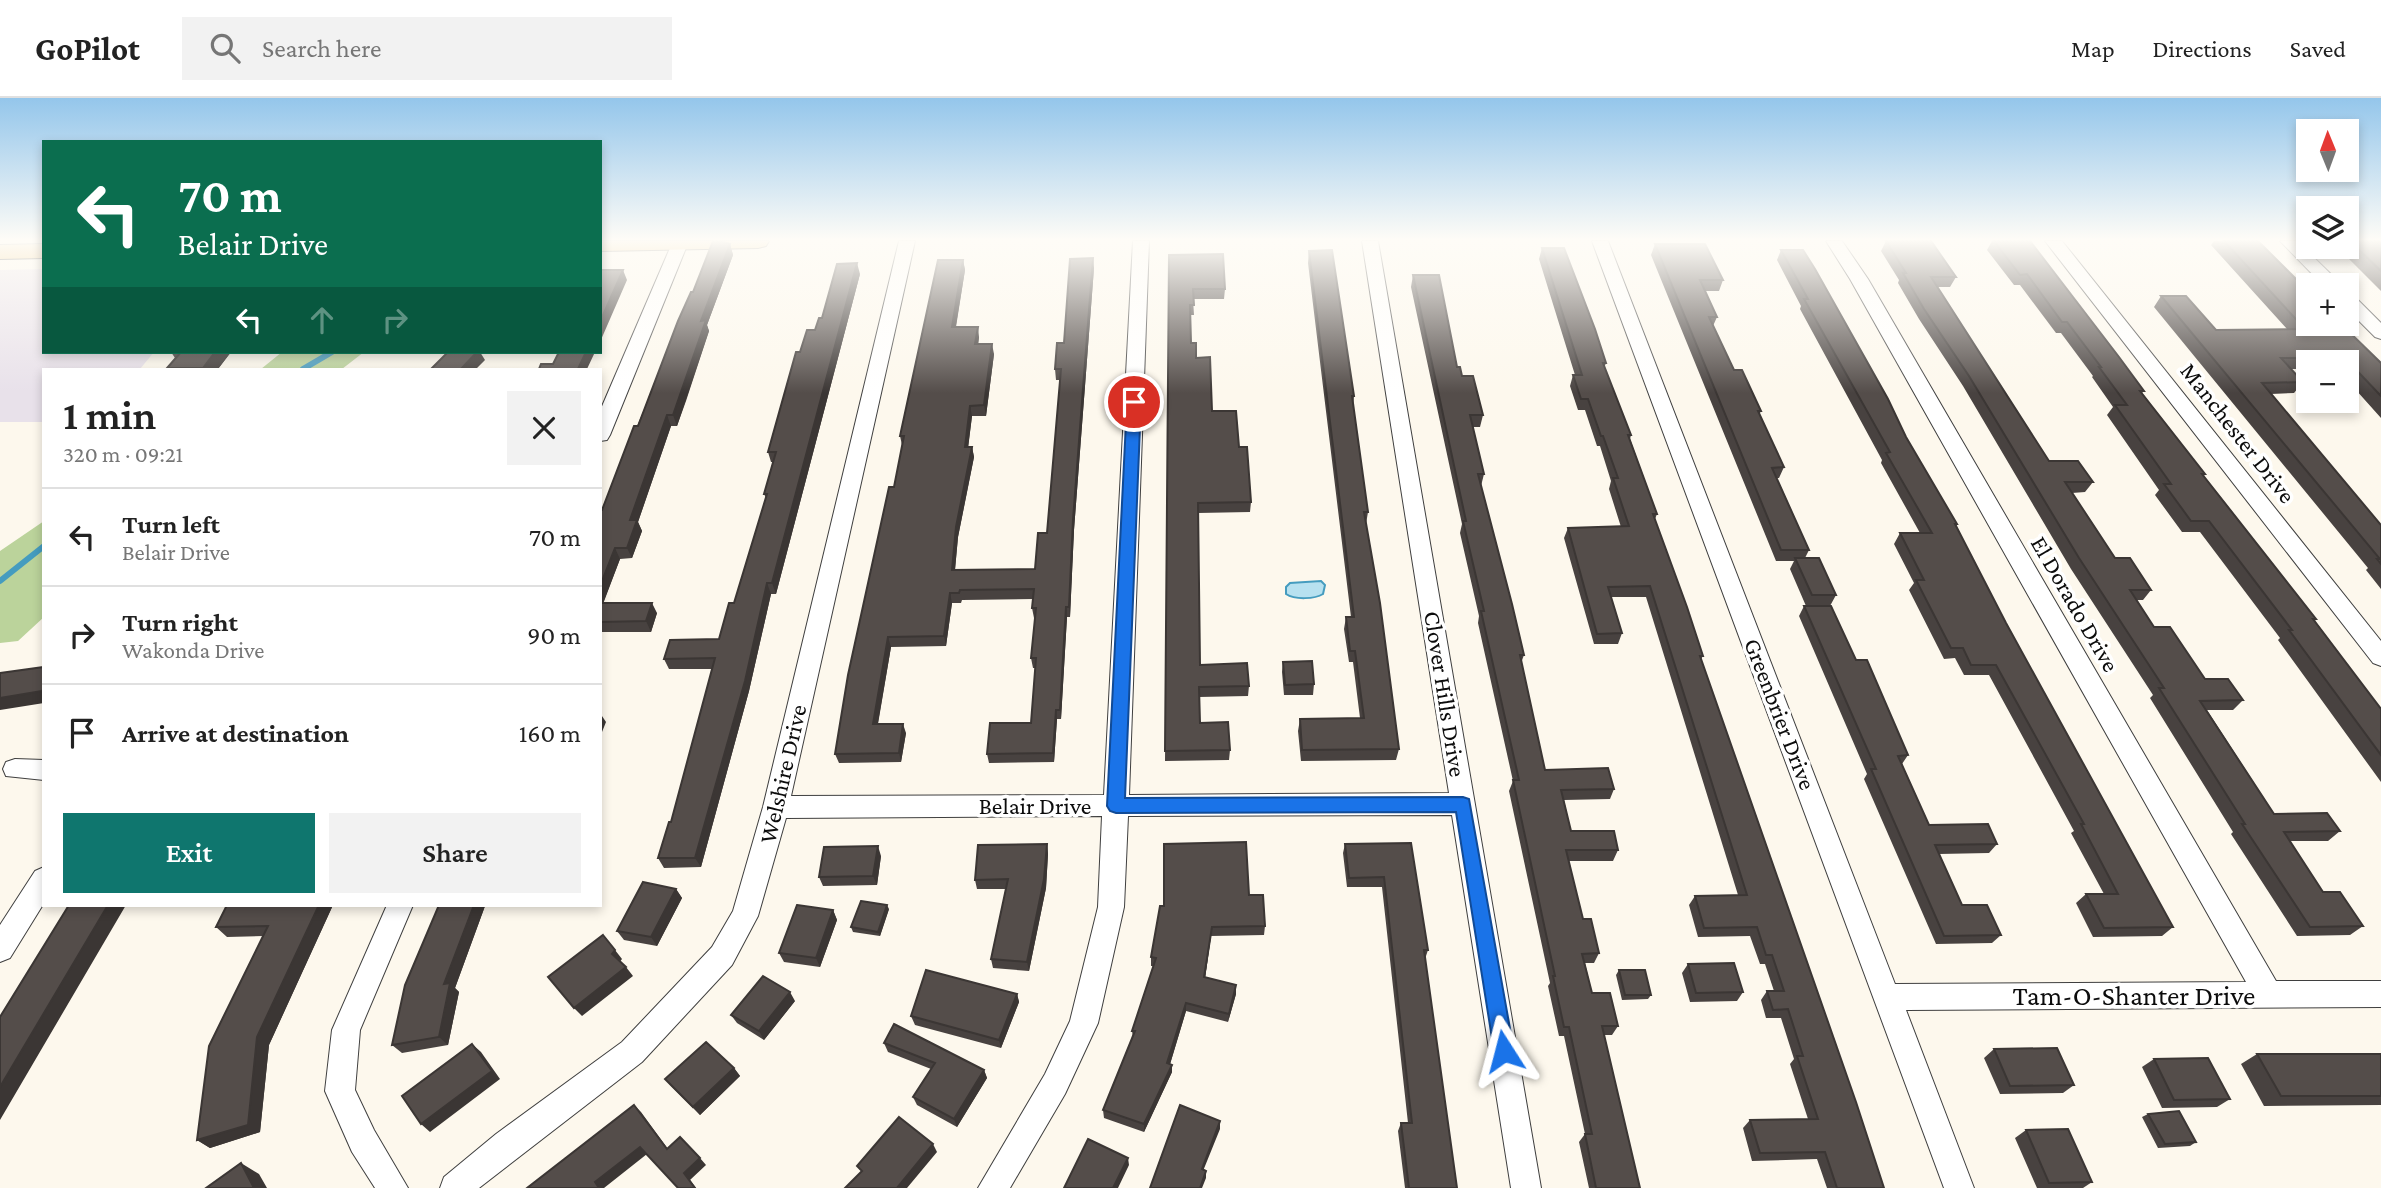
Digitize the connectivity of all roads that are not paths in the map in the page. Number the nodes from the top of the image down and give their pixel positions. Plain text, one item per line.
1 (660, 292) edge
2 (895, 292) edge
3 (1139, 292) edge
4 (1378, 292) edge
5 (1619, 292) edge
6 (1866, 292) edge
7 (2093, 292) edge
8 (2359, 311) edge
9 (2381, 333) edge
10 (602, 430) edge
11 (2381, 657) edge
12 (15, 769) dead end
13 (42, 770) edge
14 (1463, 804) junction
15 (1116, 806) junction
16 (776, 807) junction
17 (42, 882) edge
18 (399, 907) edge
19 (0, 949) edge
20 (2381, 994) edge
21 (2269, 995) junction
22 (1887, 997) junction
23 (393, 1188) edge
24 (455, 1188) edge
25 (993, 1188) edge
26 (1526, 1188) edge
27 (1959, 1188) edge

1 - 10 street
2 - 16 street, Welshire Drive
3 - 15 street
4 - 14 street, Clover Hills Drive
5 - 22 street, Greenbrier Drive
6 - 21 street, El Dorado Drive
7 - 11 street, Manchester Drive
8 - 9 street
12 - 13 street
14 - 15 street, Belair Drive
14 - 26 street, Clover Hills Drive
15 - 16 street, Belair Drive
15 - 25 street
16 - 24 street, Welshire Drive
17 - 19 street
18 - 23 street
20 - 21 street, Tam-O-Shanter Drive
21 - 22 street, Tam-O-Shanter Drive
22 - 27 street, Greenbrier Drive

